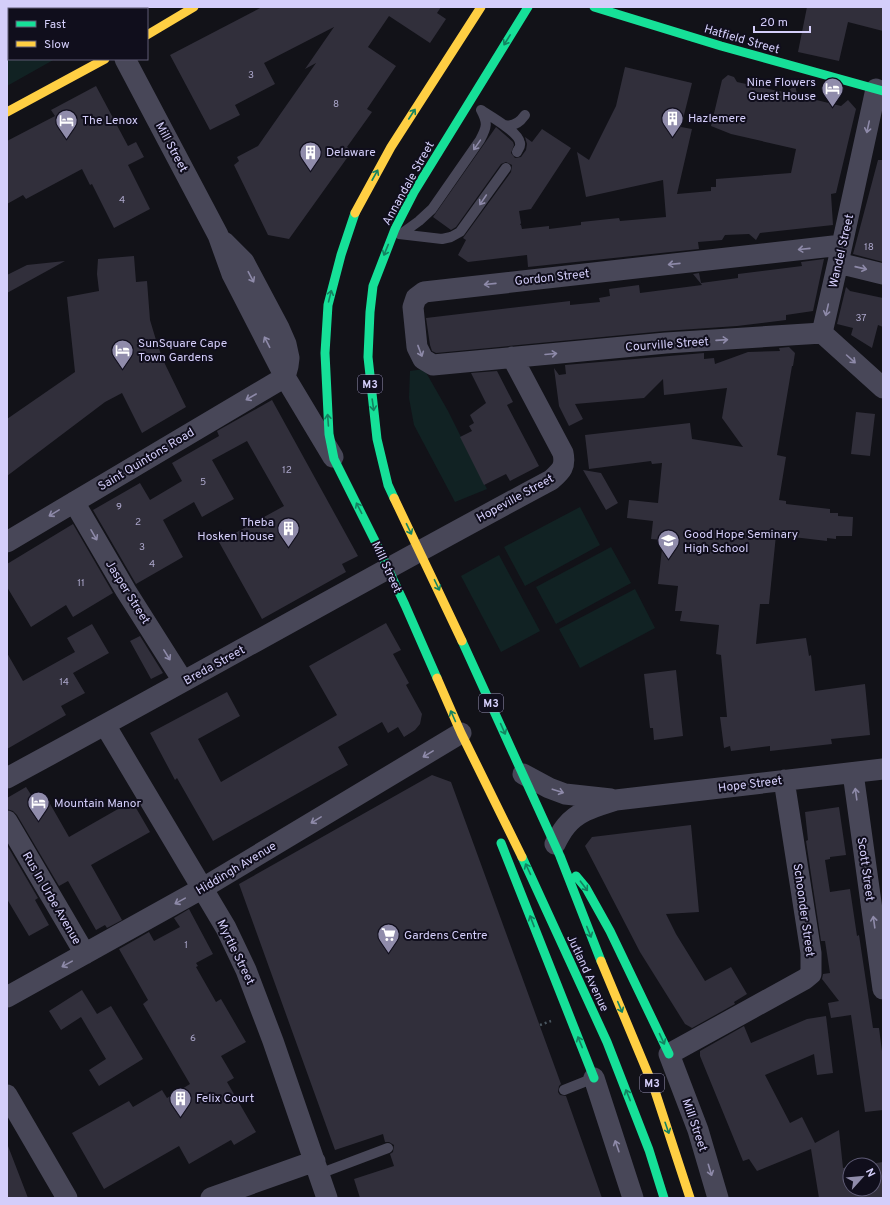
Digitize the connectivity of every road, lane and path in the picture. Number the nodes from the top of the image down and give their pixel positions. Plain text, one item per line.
1 (194, 7) edge
2 (481, 7) edge
3 (528, 7) edge
4 (594, 7) edge
5 (148, 34) edge
6 (103, 60) edge
7 (126, 60) edge
8 (880, 90) edge
9 (469, 102) junction
10 (481, 110) junction
11 (7, 112) edge
12 (525, 116) dead end
13 (505, 126) junction
14 (516, 152) dead end
15 (506, 168) dead end
16 (397, 234) junction
17 (840, 254) junction
18 (883, 274) edge
19 (822, 333) junction
20 (512, 357) junction
21 (284, 377) junction
22 (883, 388) edge
23 (334, 459) junction
24 (74, 502) junction
25 (7, 542) edge
26 (420, 550) junction
27 (388, 568) junction
28 (183, 681) junction
29 (105, 725) junction
30 (461, 733) junction
31 (476, 764) junction
32 (883, 769) edge
33 (853, 773) junction
34 (523, 774) junction
35 (7, 778) edge
36 (784, 780) junction
37 (616, 800) junction
38 (492, 816) dead end
39 (7, 821) edge
40 (496, 831) dead end
41 (557, 850) junction
42 (203, 888) junction
43 (85, 954) junction
44 (883, 989) edge
45 (7, 997) edge
46 (669, 1054) junction
47 (594, 1078) junction
48 (564, 1090) dead end
49 (7, 1094) edge
50 (388, 1148) dead end
51 (317, 1168) junction
52 (67, 1198) edge
53 (211, 1198) edge
54 (327, 1198) edge
55 (633, 1198) edge
56 (664, 1198) edge
57 (690, 1198) edge
58 (718, 1198) edge

1 - 5 main road
23 -> 2 main road, M3
3 -> 9 main road, Annandale Street / M3
4 - 8 main road, Hatfield Street
6 - 11 main road
7 - 21 street, Mill Street
8 -> 17 street, Wandel Street
9 - 10 lane
9 - 16 main road, Annandale Street / M3
10 - 13 lane
10 -> 16 lane
12 - 13 lane
13 - 14 lane
15 -> 16 lane
16 -> 26 main road, Annandale Street / M3
17 -> 18 street
17 -> 19 street, Wandel Street
17 -> 20 street, Gordon Street
20 -> 19 street, Courville Street
19 -> 22 street
20 - 26 street, Hopeville Street
21 - 23 street, Mill Street
21 -> 24 street, Saint Quintons Road
27 -> 23 main road, Mill Street / M3
24 -> 25 street, Saint Quintons Road
24 -> 28 street, Jasper Street
26 - 27 street, Breda Street
26 -> 34 main road, M3
27 - 28 street, Breda Street
30 -> 27 main road, Mill Street / M3
28 - 29 street, Breda Street
29 - 35 street, Breda Street
29 - 42 street, Myrtle Street
30 - 31 main road, Mill Street / M3
30 -> 42 street, Hiddingh Avenue
31 - 38 main road
56 -> 31 main road, Jutland Avenue / M3
32 - 33 street, Hope Street
33 - 36 street, Hope Street
44 -> 33 street, Scott Street
34 -> 37 street, Hope Street
34 - 41 main road, M3
36 - 37 street, Hope Street
36 - 46 street, Schoonder Street
37 - 41 street, Hope Street
39 - 43 street, Rus In Urbe Avenue
47 -> 40 main road
41 -> 46 main road
41 -> 57 main road, Jutland Avenue / M3
42 -> 43 street, Hiddingh Avenue
42 - 51 street, Myrtle Street
43 -> 45 street, Hiddingh Avenue
46 -> 58 street, Mill Street
47 - 48 lane
55 -> 47 street
49 - 52 street
50 - 51 lane
51 - 53 street
51 - 54 street, Myrtle Street

